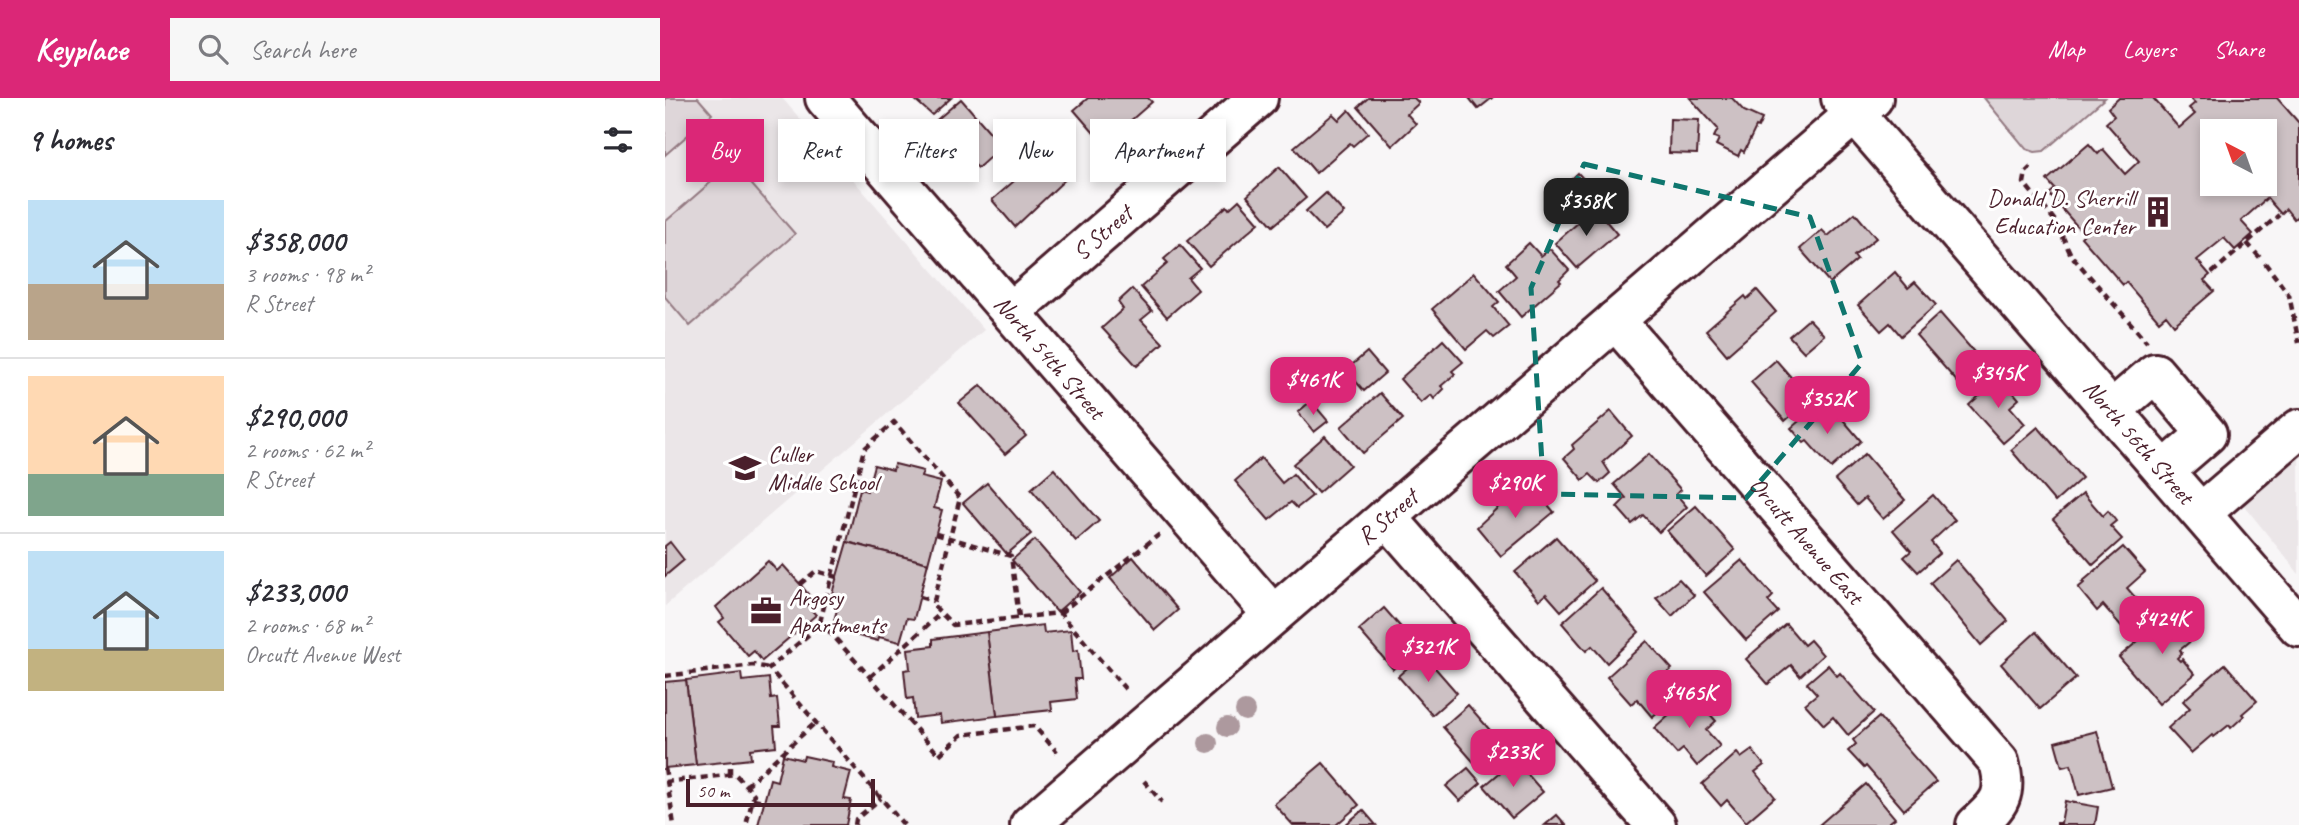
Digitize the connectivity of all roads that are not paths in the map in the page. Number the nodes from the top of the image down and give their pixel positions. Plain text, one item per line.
1 (825, 98) edge
2 (1258, 98) edge
3 (1857, 103) edge
4 (1011, 312) junction
5 (1615, 320) junction
6 (2112, 410) junction
7 (2299, 429) edge
8 (2164, 471) junction
9 (2201, 513) junction
10 (1387, 517) junction
11 (1273, 615) junction
12 (2299, 627) edge
13 (1030, 825) edge
14 (1656, 825) edge
15 (1976, 825) edge

1 - 4 street, North 54th Street
2 - 4 street, S Street
3 - 5 street, R Street
3 - 6 street, North 56th Street
4 - 11 street, North 54th Street
5 - 10 street, R Street
5 - 15 street, Orcutt Avenue East
6 - 8 street, North 56th Street
6 - 8 street
7 - 9 street
8 - 9 street, North 56th Street
9 - 12 street, North 56th Street
10 - 11 street, R Street
10 - 14 street
11 - 13 street, R Street

